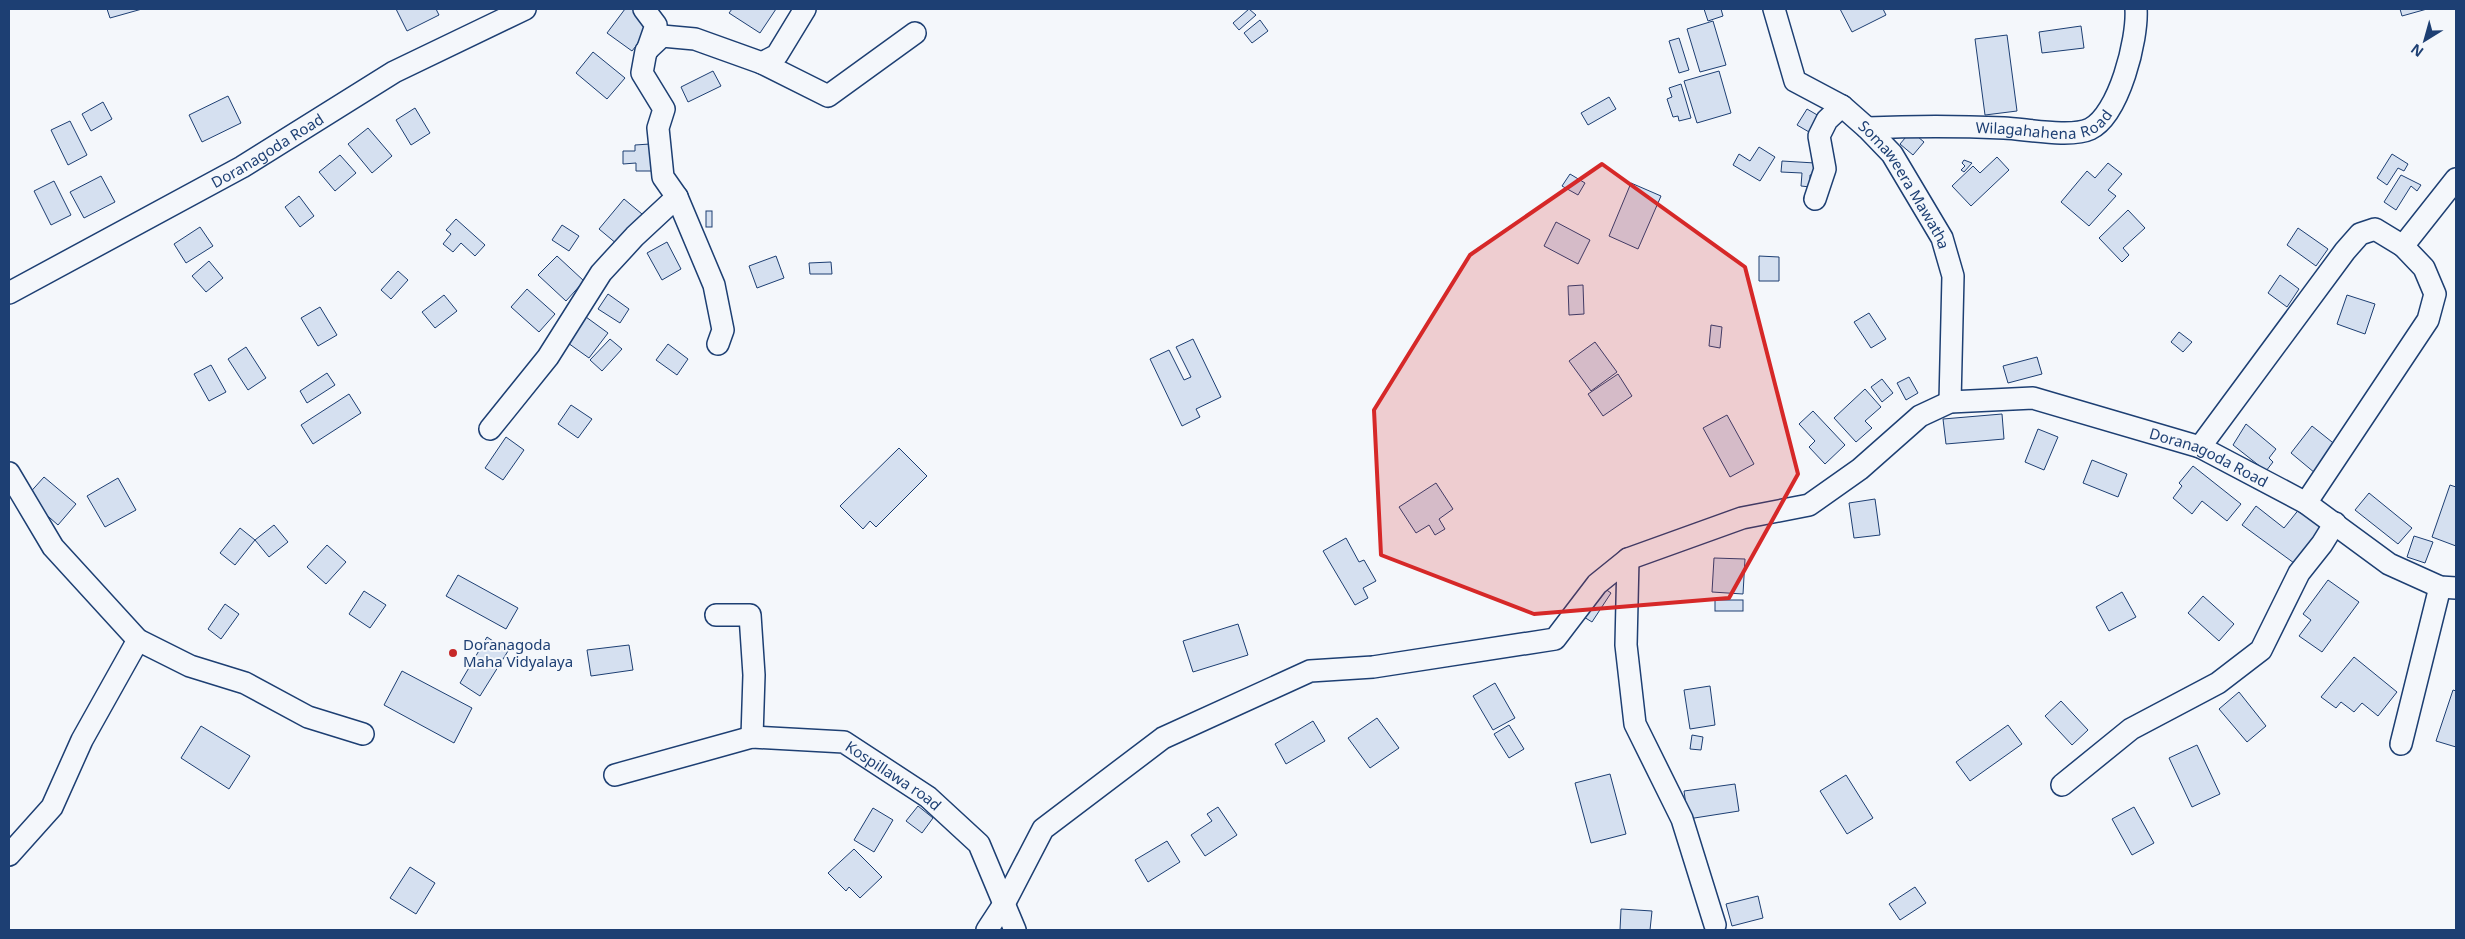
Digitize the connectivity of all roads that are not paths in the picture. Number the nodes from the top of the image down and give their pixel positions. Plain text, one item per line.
1 (526, 9) edge
2 (644, 9) edge
3 (805, 9) edge
4 (1774, 9) edge
5 (2136, 9) edge
6 (915, 32) dead end
7 (646, 51) junction
8 (762, 63) junction
9 (1842, 106) junction
10 (1868, 128) junction
11 (2456, 179) edge
12 (677, 196) junction
13 (1815, 199) dead end
14 (2403, 246) junction
15 (9, 293) edge
16 (718, 344) dead end
17 (1950, 402) junction
18 (490, 429) dead end
19 (2200, 447) junction
20 (9, 473) edge
21 (2306, 503) junction
22 (2335, 523) junction
23 (1628, 559) junction
24 (2448, 588) edge
25 (716, 615) dead end
26 (138, 640) junction
27 (363, 734) dead end
28 (752, 737) junction
29 (2402, 744) dead end
30 (615, 775) dead end
31 (2062, 785) dead end
32 (9, 855) edge
33 (1004, 904) junction
34 (1715, 925) dead end
35 (988, 930) edge
36 (1015, 930) edge

1 - 15 street, Doranagoda Road
2 - 7 street
3 - 8 street
4 - 9 street, Somaweera Mawatha
5 - 10 street, Wilagahahena Road
6 - 8 street
7 - 8 street
7 - 12 street
9 - 10 street, Somaweera Mawatha
9 - 13 street
10 - 17 street, Somaweera Mawatha
11 - 14 street
12 - 16 street
12 - 18 street
14 - 19 street
14 - 21 street
17 - 19 street, Doranagoda Road
17 - 23 street
19 - 21 street, Doranagoda Road
20 - 26 street
21 - 22 street, Doranagoda Road
22 - 24 street, Doranagoda Road
22 - 31 street
23 - 33 street
23 - 34 street
24 - 29 street
25 - 28 street
26 - 27 street
26 - 32 street
28 - 30 street, Kospillawa road
28 - 33 street, Kospillawa road
33 - 35 street
33 - 36 street, Kospillawa road

